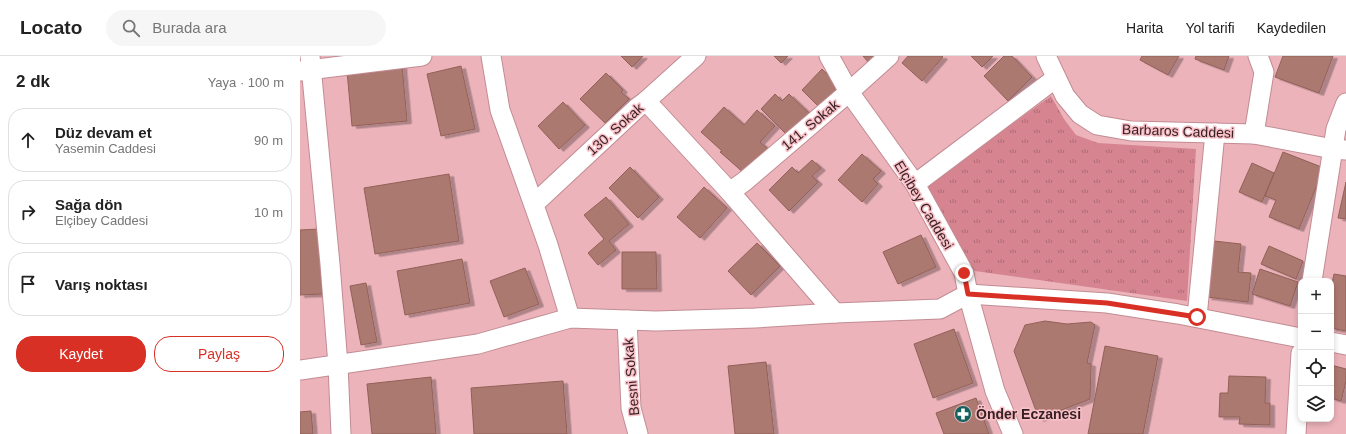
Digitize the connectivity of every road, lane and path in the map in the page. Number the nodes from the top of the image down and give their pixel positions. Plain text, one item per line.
1 (422, 56) edge
2 (491, 56) edge
3 (696, 56) edge
4 (829, 56) edge
5 (889, 56) edge
6 (1046, 56) edge
7 (1258, 56) edge
8 (307, 65) edge
9 (1056, 78) junction
10 (849, 92) junction
11 (646, 101) junction
12 (1346, 103) edge
13 (1215, 133) junction
14 (1254, 134) junction
15 (1340, 149) edge
16 (914, 184) junction
17 (730, 192) junction
18 (534, 204) junction
19 (1313, 278) edge
20 (968, 294) junction
21 (835, 313) junction
22 (1197, 317) junction
23 (570, 318) junction
24 (627, 320) junction
25 (1298, 337) edge
26 (1334, 343) edge
27 (1346, 345) edge
28 (338, 365) junction
29 (300, 370) edge
30 (1299, 386) edge
31 (341, 434) edge
32 (638, 434) edge
33 (1013, 434) edge
34 (1296, 434) edge

1 - 8 street
2 - 18 street
3 - 11 street, 130. Sokak
4 - 10 street, Elçibey Caddesi
5 - 10 street, 141. Sokak
6 - 9 street, Barbaros Caddesi
7 - 14 street
8 - 28 street
9 - 13 street, Barbaros Caddesi
9 - 16 street
10 - 16 street, Elçibey Caddesi
10 - 17 street, 141. Sokak
11 - 17 street
11 - 18 street, 130. Sokak
12 - 15 street
13 - 14 street, Barbaros Caddesi
13 - 22 street
14 - 15 street, Barbaros Caddesi
15 - 19 street
16 - 20 street, Elçibey Caddesi
17 - 21 street
18 - 23 street
20 - 21 street
20 - 22 street
20 - 33 street, Elçibey Caddesi
21 - 24 street
22 - 25 street
23 - 24 street
23 - 28 street
24 - 32 street, Besni Sokak
26 - 27 street
28 - 29 street
28 - 31 street
30 - 34 street

